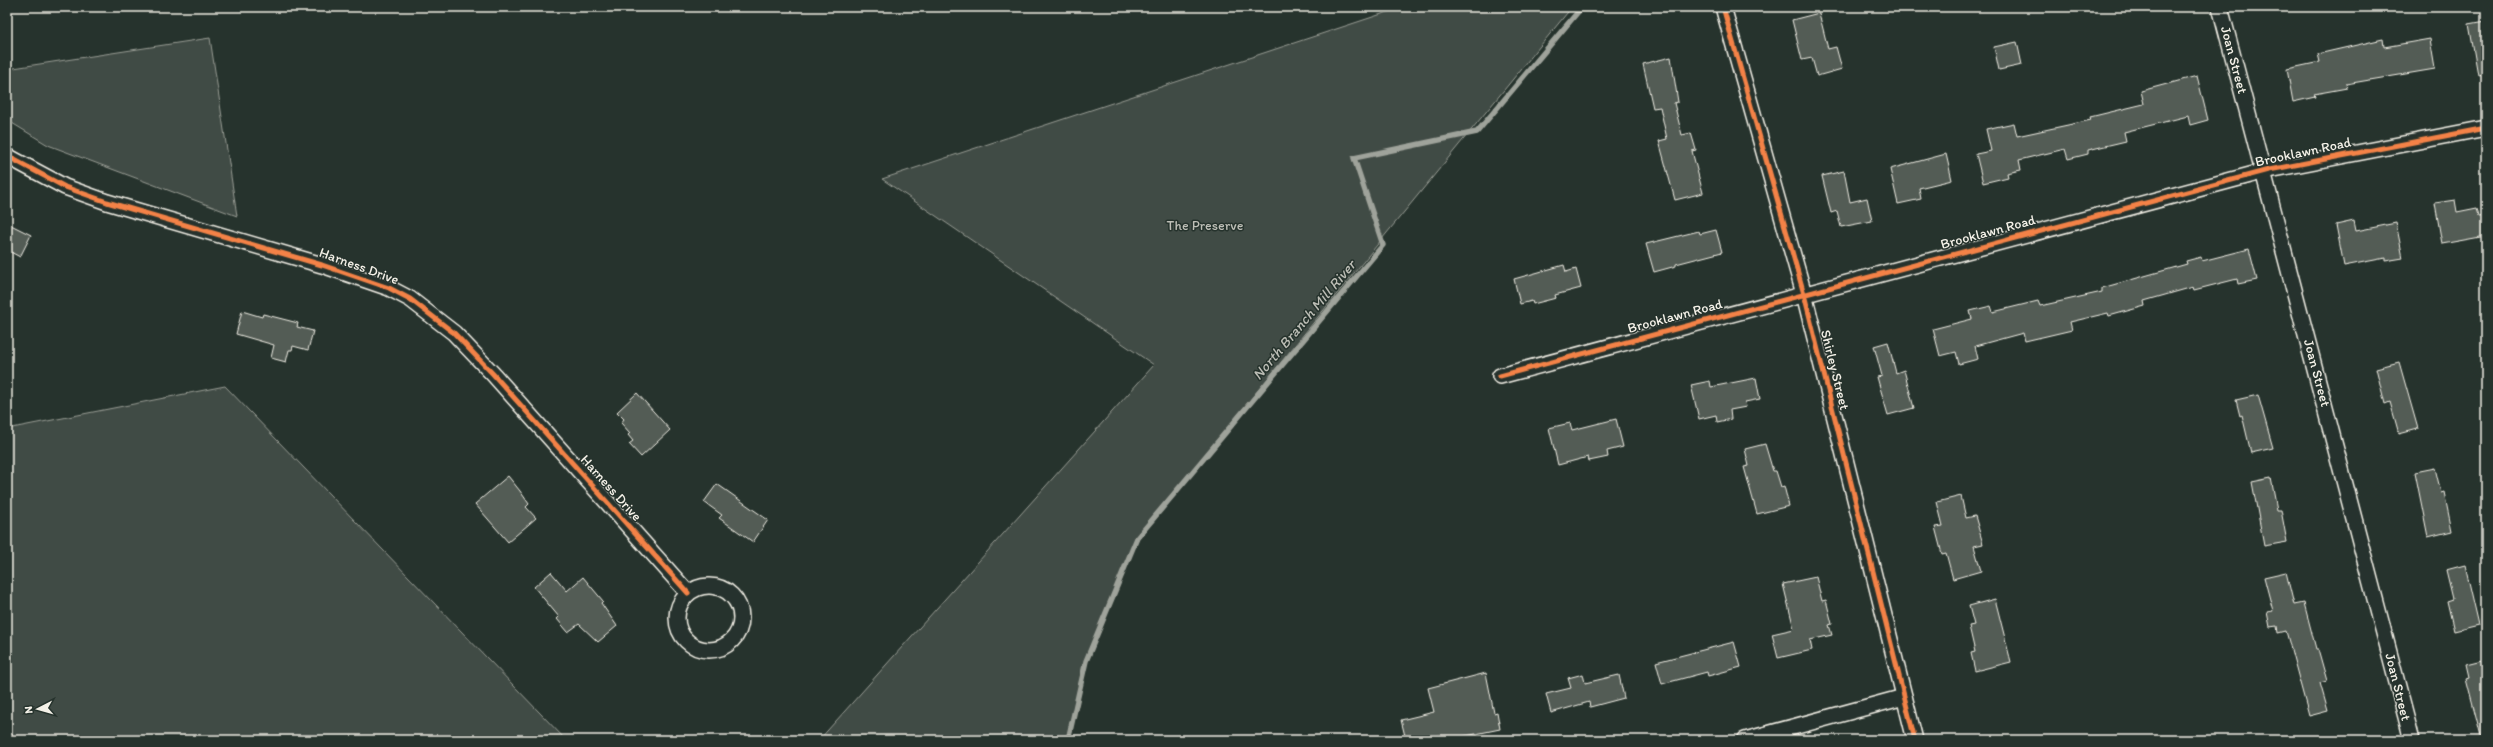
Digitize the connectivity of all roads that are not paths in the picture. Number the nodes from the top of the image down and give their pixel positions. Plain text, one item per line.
1 (1723, 7) edge
2 (2220, 7) edge
3 (2486, 128) edge
4 (7, 156) edge
5 (2264, 172) junction
6 (1804, 294) junction
7 (1500, 376) dead end
8 (688, 593) junction
9 (1904, 697) junction
10 (1745, 740) edge
11 (1915, 740) edge
12 (2412, 740) edge

1 - 6 street, Shirley Street
2 - 5 street, Joan Street
3 - 5 street, Brooklawn Road
4 - 8 street, Harness Drive
5 - 6 street, Brooklawn Road
5 - 12 street, Joan Street
6 - 7 street, Brooklawn Road
6 - 9 street, Shirley Street
8 - 8 street
9 - 10 street
9 - 11 street, Shirley Street

